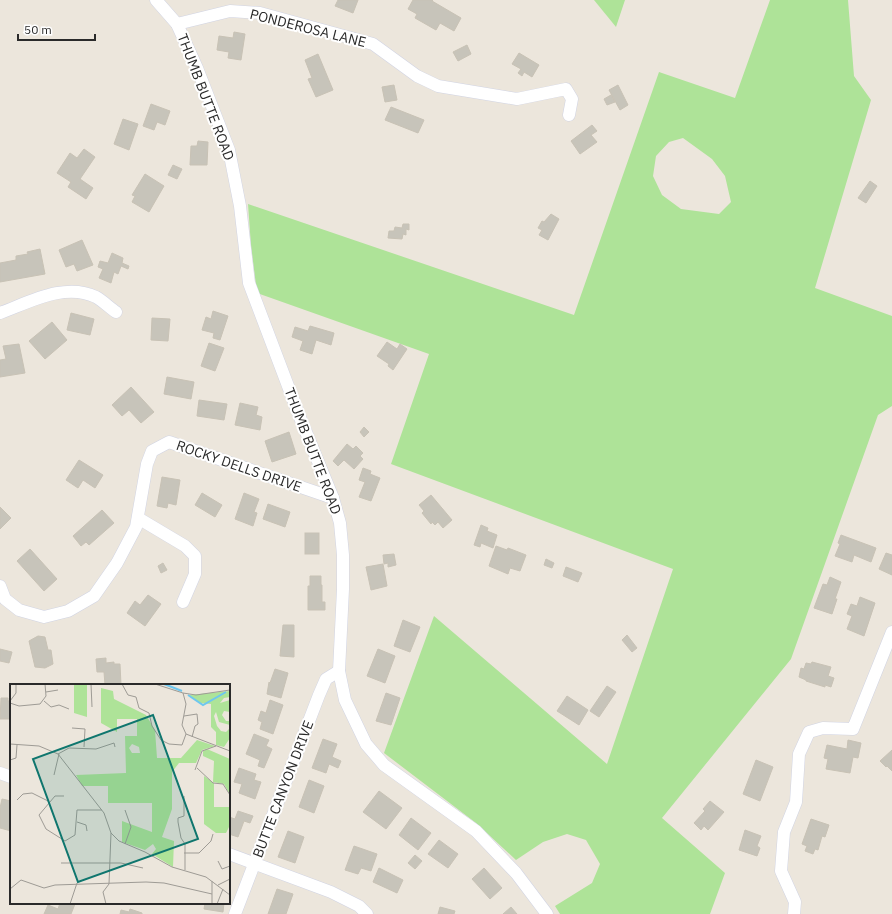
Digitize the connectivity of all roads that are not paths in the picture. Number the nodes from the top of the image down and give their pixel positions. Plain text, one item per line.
1 (156, 0) edge
2 (178, 24) junction
3 (569, 115) dead end
4 (116, 312) dead end
5 (0, 313) edge
6 (333, 498) junction
7 (138, 518) junction
8 (0, 586) edge
9 (183, 602) dead end
10 (892, 632) edge
11 (339, 671) junction
12 (0, 773) edge
13 (10, 777) edge
14 (230, 854) edge
15 (254, 863) junction
16 (235, 914) edge
17 (367, 914) edge
18 (547, 914) edge
19 (794, 914) edge

1 - 2 street, THUMB BUTTE ROAD
2 - 3 street, PONDEROSA LANE
2 - 6 street, THUMB BUTTE ROAD
4 - 5 street
6 - 7 street, ROCKY DELLS DRIVE
6 - 11 street, THUMB BUTTE ROAD
7 - 8 street, ROCKY DELLS DRIVE
7 - 9 street
10 - 19 street
11 - 15 street, BUTTE CANYON DRIVE
11 - 18 street, THUMB BUTTE ROAD
12 - 13 street
14 - 15 street
15 - 16 street, BUTTE CANYON DRIVE
15 - 17 street

